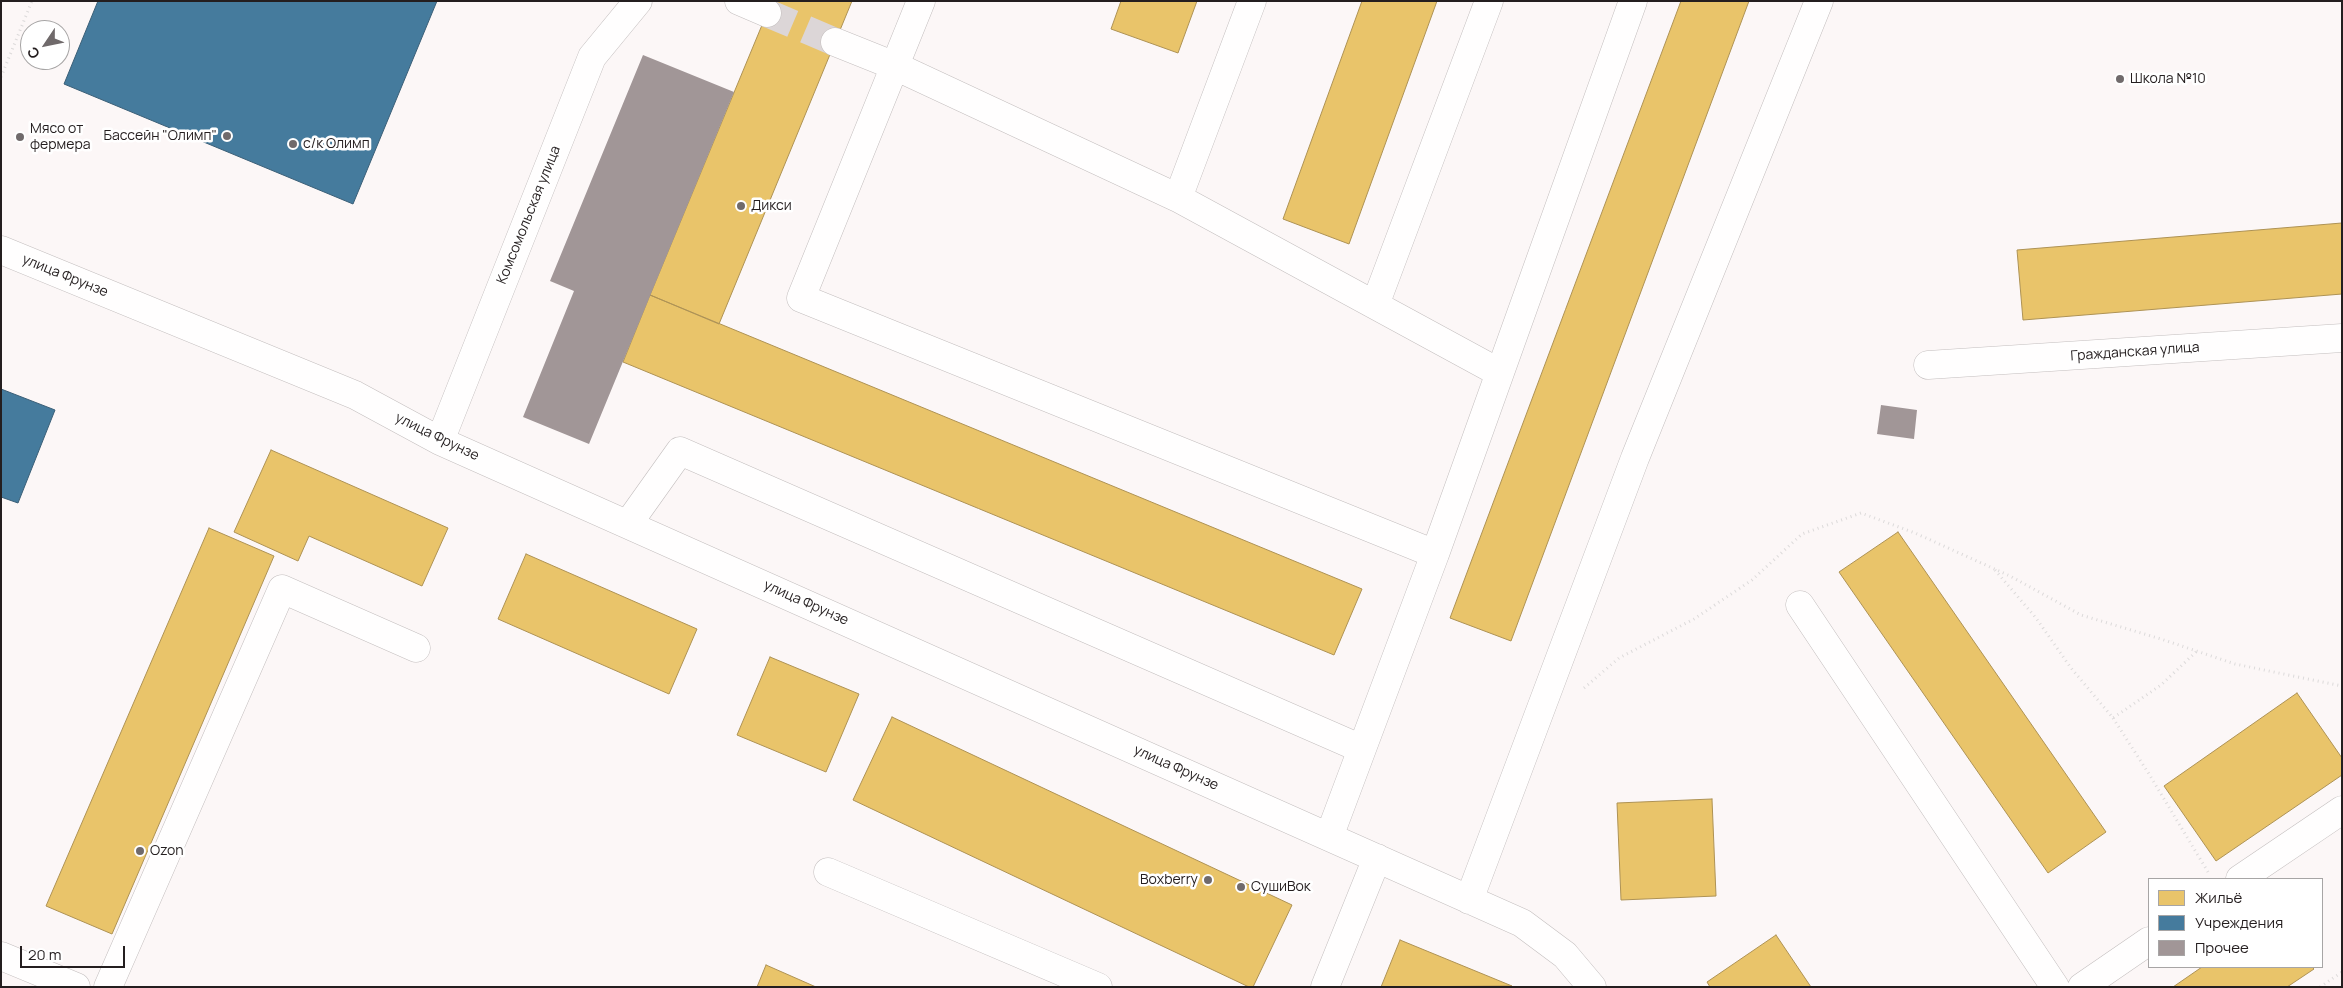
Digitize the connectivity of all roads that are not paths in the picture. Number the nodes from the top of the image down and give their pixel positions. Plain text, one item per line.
1 (638, 1) edge
2 (739, 1) edge
3 (921, 1) edge
4 (1252, 1) edge
5 (1489, 1) edge
6 (1633, 1) edge
7 (1819, 1) edge
8 (767, 13) tunnel mouth
9 (835, 42) tunnel mouth
10 (895, 66) junction
11 (1178, 198) junction
12 (1, 250) edge
13 (1376, 305) junction
14 (2342, 338) edge
15 (1928, 365) dead end
16 (1500, 372) junction
17 (440, 441) junction
18 (628, 524) junction
19 (1435, 554) junction
20 (1800, 605) dead end
21 (416, 648) dead end
22 (1362, 749) junction
23 (2342, 810) edge
24 (1329, 837) junction
25 (1377, 858) junction
26 (828, 872) dead end
27 (2241, 878) edge
28 (1469, 900) junction
29 (2148, 942) edge
30 (1, 956) edge
31 (76, 987) edge
32 (108, 987) edge
33 (1098, 987) edge
34 (1325, 987) edge
35 (1592, 987) edge
36 (2055, 987) edge
37 (2082, 987) edge

1 - 17 street, Комсомольская улица
2 - 8 street
3 - 10 street
4 - 11 street
5 - 13 street
6 - 16 street
7 - 28 street
9 - 10 street
10 - 11 street
10 - 19 street
11 - 13 street
12 - 17 street, улица Фрунзе
13 - 16 street
14 - 15 street, Гражданская улица
16 - 19 street
17 - 18 street, улица Фрунзе
18 - 22 street
18 - 24 street, улица Фрунзе
19 - 22 street
20 - 36 street
21 - 32 street
22 - 24 street
23 - 27 street
24 - 25 street, улица Фрунзе
25 - 28 street, улица Фрунзе
25 - 34 street
26 - 33 street
28 - 35 street, улица Фрунзе
29 - 37 street
30 - 31 street

